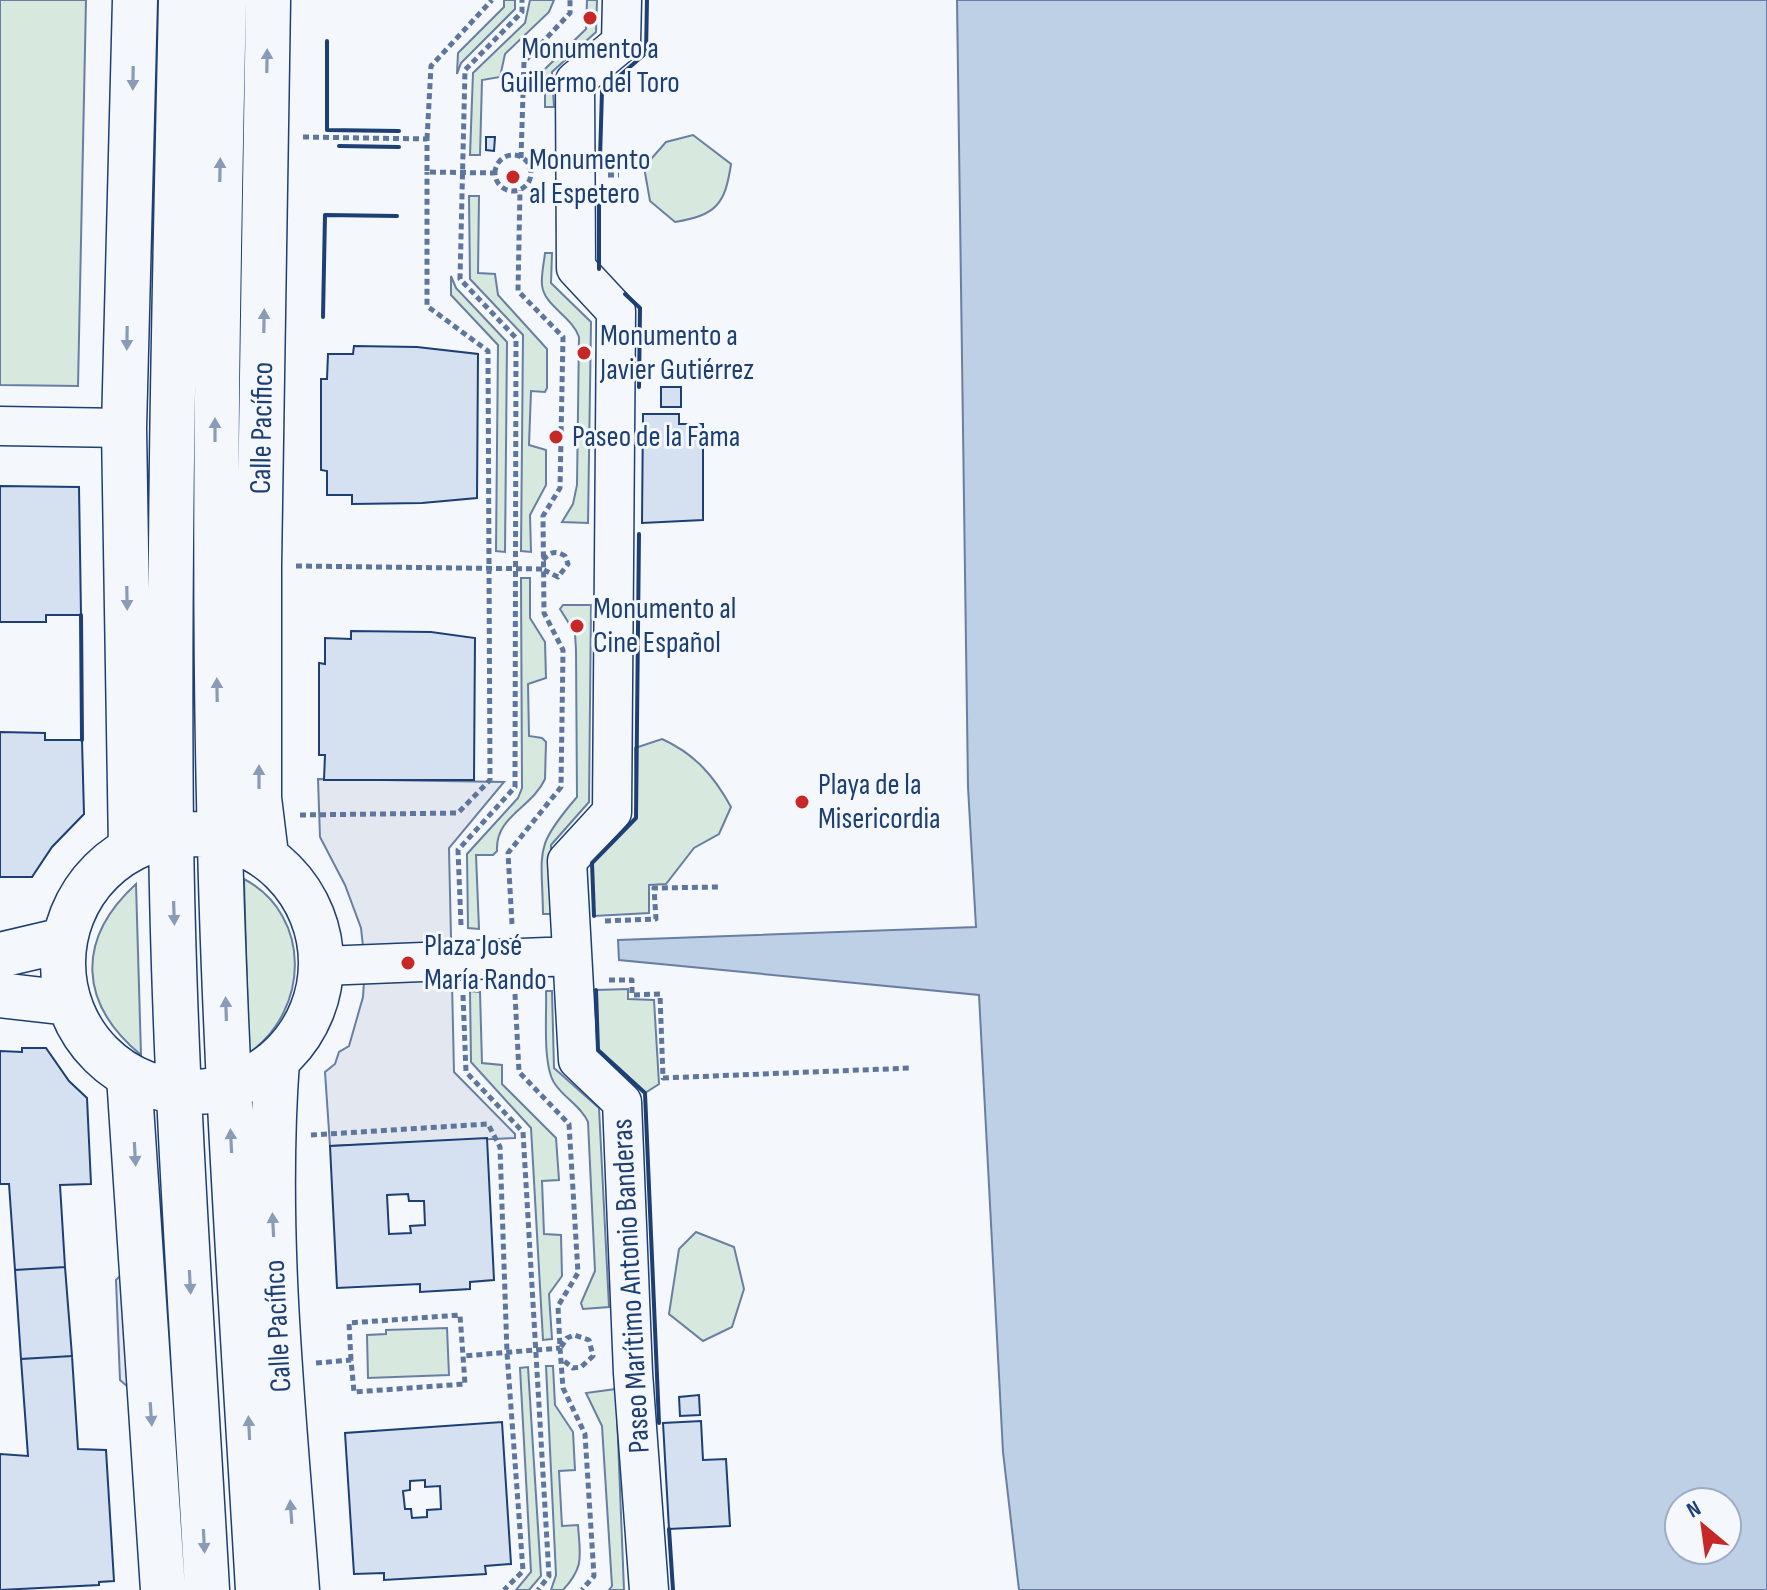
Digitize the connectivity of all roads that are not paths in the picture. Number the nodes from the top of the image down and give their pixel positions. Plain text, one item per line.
1 (135, 0) edge
2 (181, 0) edge
3 (224, 0) edge
4 (268, 0) edge
5 (622, 0) edge
6 (0, 426) edge
7 (124, 428) junction
8 (220, 835) junction
9 (151, 842) junction
10 (266, 855) junction
11 (64, 940) junction
12 (0, 955) edge
13 (572, 956) junction
14 (323, 966) junction
15 (0, 995) edge
16 (69, 1003) junction
17 (277, 1061) junction
18 (129, 1076) junction
19 (229, 1087) junction
20 (180, 1092) junction
21 (163, 1590) edge
22 (207, 1590) edge
23 (258, 1590) edge
24 (297, 1590) edge
25 (649, 1590) edge

1 -> 7 main road
2 - 9 main road
8 -> 3 main road, Calle Pacífico
10 -> 4 main road, Calle Pacífico
5 - 13 street, Paseo Marítimo Antonio Banderas
6 - 7 street
7 -> 9 main road
8 - 9 main road
8 - 10 main road
19 -> 8 main road, Calle Pacífico
9 - 11 main road
9 -> 20 main road
10 - 14 main road
11 - 12 main road
11 - 16 main road
13 - 14 street
13 - 25 street, Paseo Marítimo Antonio Banderas
14 - 17 main road
15 - 16 main road
16 - 18 main road
17 - 19 main road
24 -> 17 main road, Calle Pacífico
18 - 20 main road
18 -> 21 main road
19 - 20 main road
23 -> 19 main road, Calle Pacífico
20 -> 22 main road

